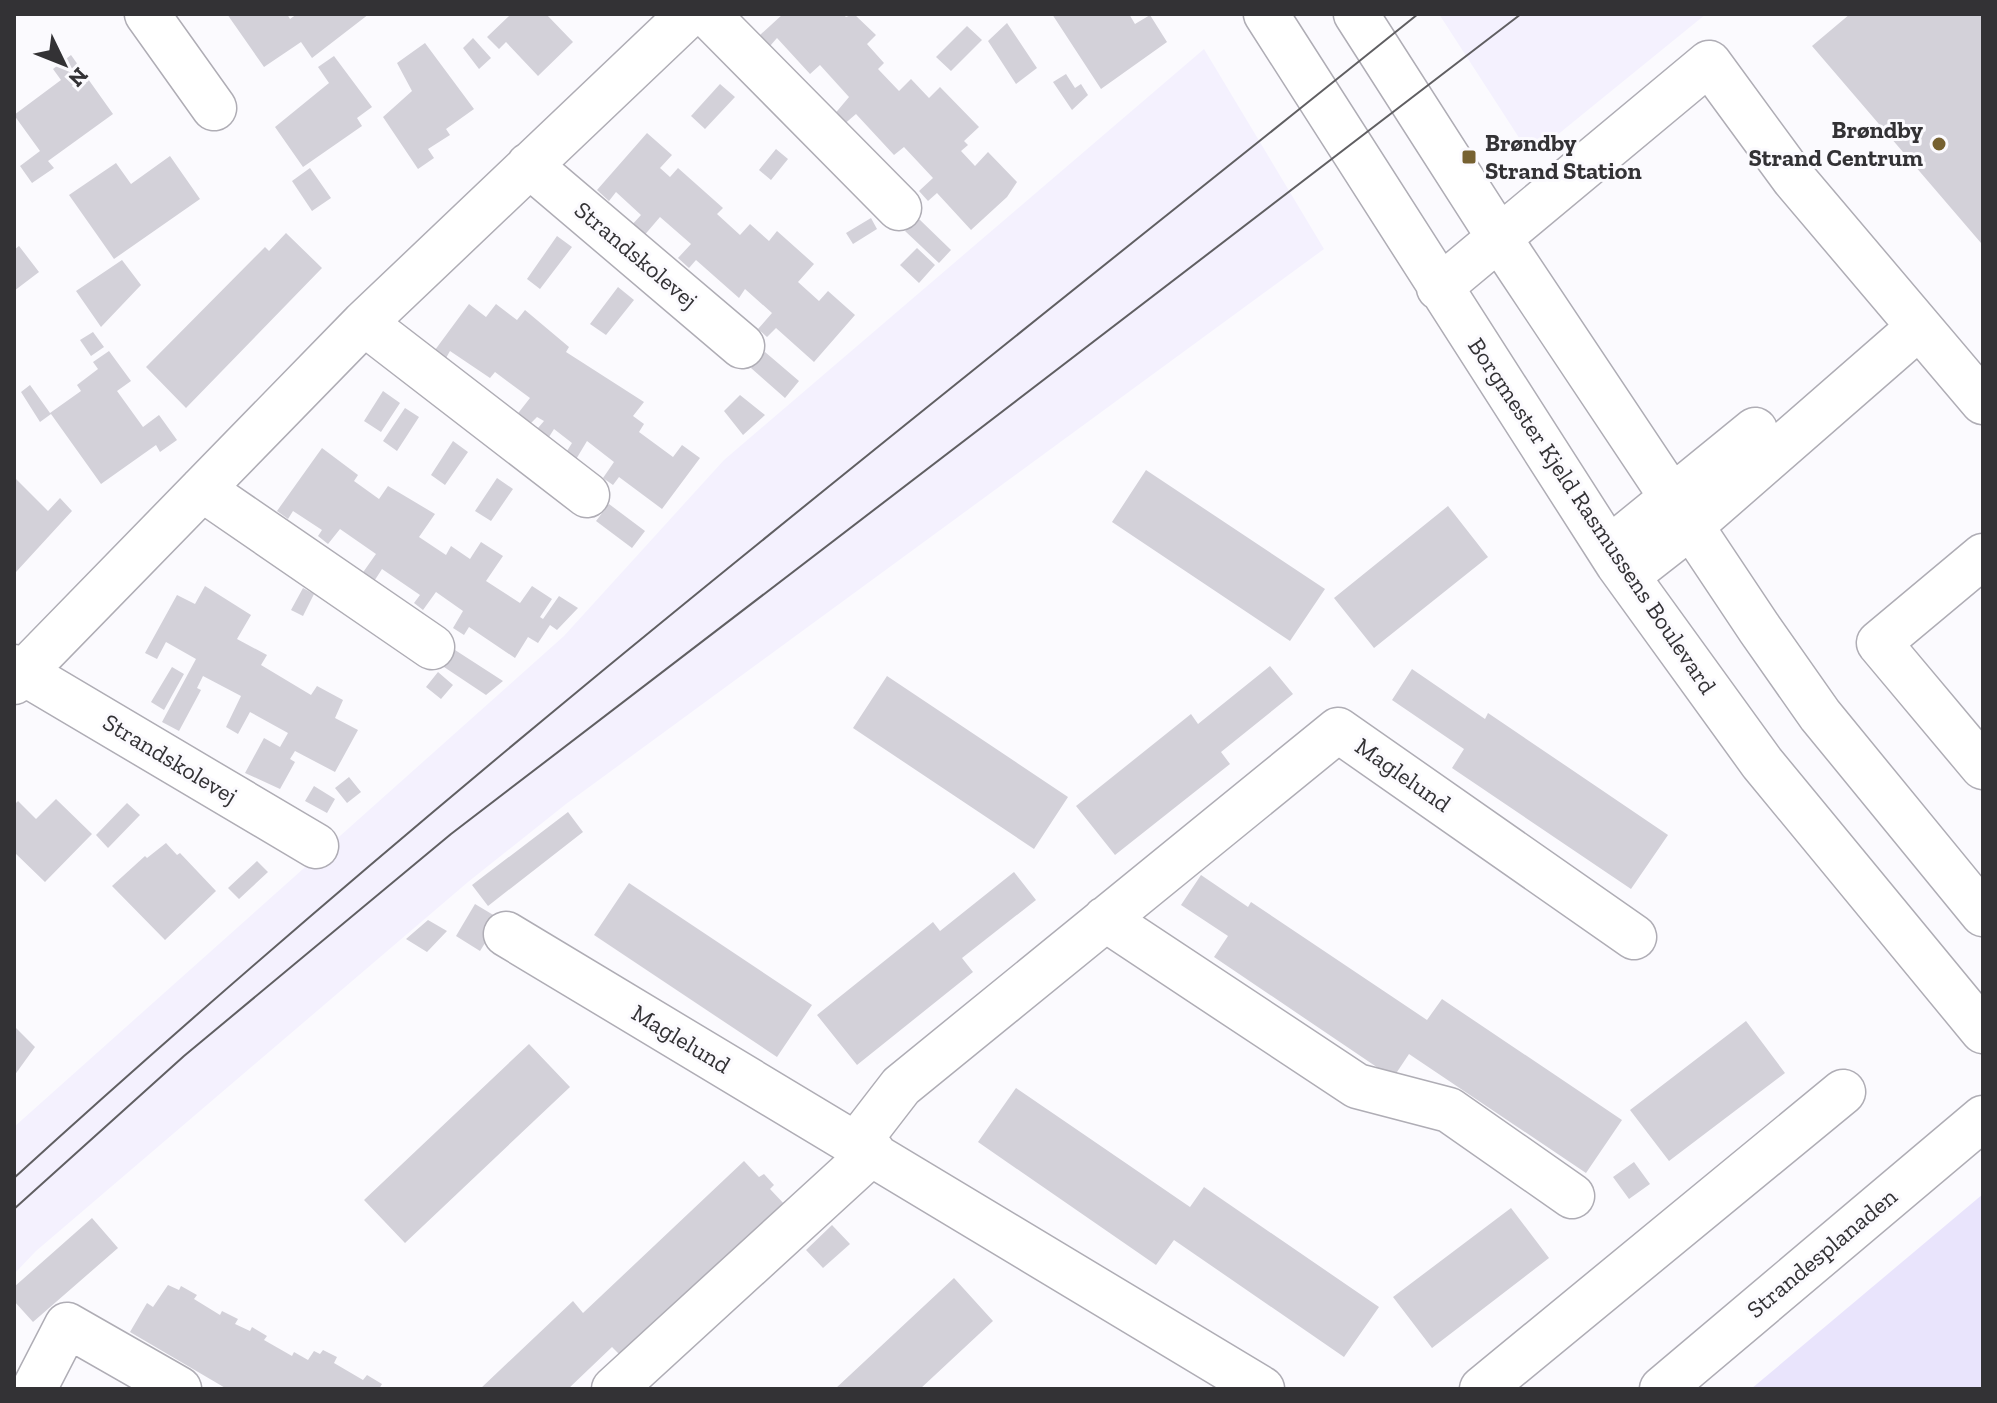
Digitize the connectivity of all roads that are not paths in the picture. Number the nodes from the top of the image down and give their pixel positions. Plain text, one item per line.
1 (147, 14) edge
2 (689, 14) edge
3 (707, 14) edge
4 (1266, 14) edge
5 (1356, 14) edge
6 (214, 108) dead end
7 (529, 165) junction
8 (899, 208) dead end
9 (1507, 249) junction
10 (1439, 288) junction
11 (1909, 317) junction
12 (364, 323) junction
13 (742, 346) dead end
14 (1983, 402) edge
15 (202, 489) junction
16 (587, 495) dead end
17 (1682, 512) junction
18 (1983, 556) edge
19 (1618, 563) junction
20 (432, 647) dead end
21 (17, 674) edge
22 (1983, 767) edge
23 (316, 846) dead end
24 (1983, 914) edge
25 (1105, 919) junction
26 (506, 934) dead end
27 (1634, 937) dead end
28 (1983, 1031) edge
29 (1843, 1092) dead end
30 (1983, 1118) edge
31 (865, 1148) junction
32 (1572, 1196) dead end
33 (34, 1389) edge
34 (179, 1389) edge
35 (614, 1389) edge
36 (1262, 1389) edge
37 (1482, 1389) edge
38 (1662, 1389) edge

1 - 6 street
2 - 7 street, Strandskolevej
3 - 8 street
4 - 10 street, Borgmester Kjeld Rasmussens Boulevard
5 - 9 street
7 - 12 street, Strandskolevej
7 - 13 street, Strandskolevej
9 - 10 street
9 - 11 street
9 - 17 street
10 - 19 street, Borgmester Kjeld Rasmussens Boulevard
11 - 14 street
11 - 17 street
12 - 15 street, Strandskolevej
12 - 16 street
15 - 20 street
15 - 21 street, Strandskolevej
17 - 19 street
17 - 24 street
18 - 22 street
19 - 28 street, Borgmester Kjeld Rasmussens Boulevard
21 - 23 street, Strandskolevej
25 - 27 street, Maglelund
25 - 31 street, Maglelund
25 - 32 street
26 - 31 street, Maglelund
29 - 37 street
30 - 38 street, Strandesplanaden
31 - 35 street
31 - 36 street, Maglelund
33 - 34 street

